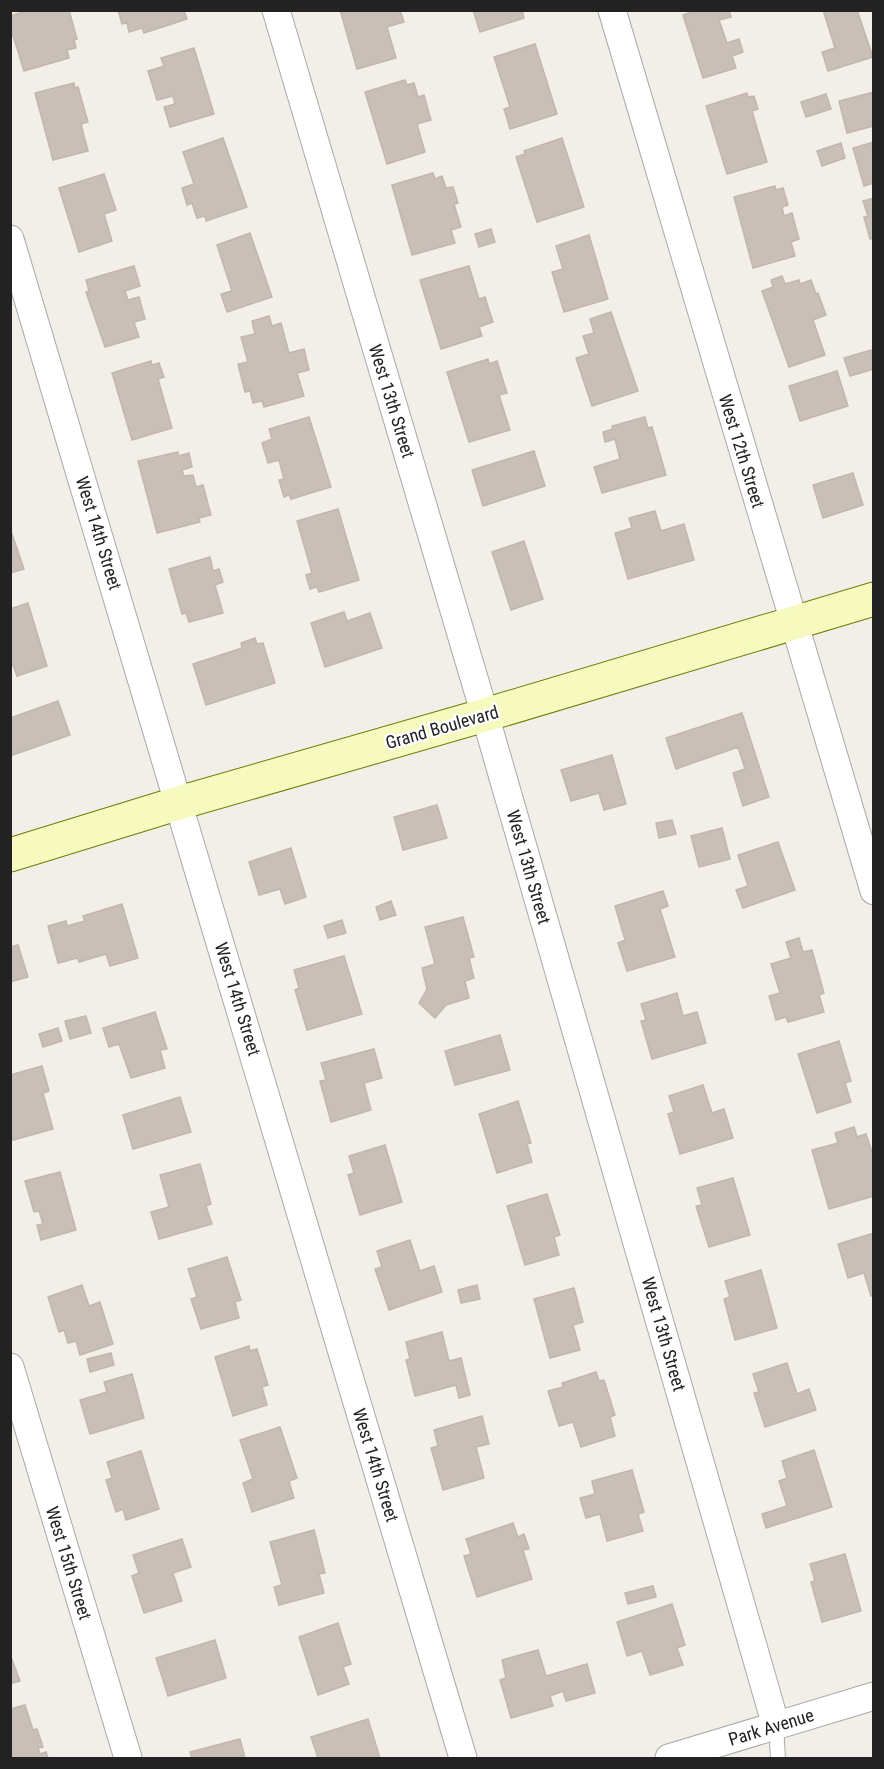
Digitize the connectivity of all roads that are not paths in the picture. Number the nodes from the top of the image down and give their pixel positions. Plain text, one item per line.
1 (276, 10) edge
2 (612, 10) edge
3 (10, 239) edge
4 (873, 599) edge
5 (793, 621) junction
6 (485, 715) junction
7 (179, 803) junction
8 (10, 855) edge
9 (873, 891) edge
10 (10, 1367) edge
11 (873, 1696) edge
12 (776, 1726) junction
13 (128, 1758) edge
14 (463, 1758) edge
15 (669, 1758) edge
16 (778, 1758) edge

1 - 6 street, West 13th Street
2 - 5 street, West 12th Street
3 - 7 street, West 14th Street
4 - 5 street, Grand Boulevard
5 - 6 street, Grand Boulevard
5 - 9 street, West 12th Street
6 - 7 street, Grand Boulevard
6 - 12 street, West 13th Street
7 - 8 street, Grand Boulevard
7 - 14 street, West 14th Street
10 - 13 street, West 15th Street
11 - 12 street, Park Avenue
12 - 15 street, Park Avenue
12 - 16 lane

